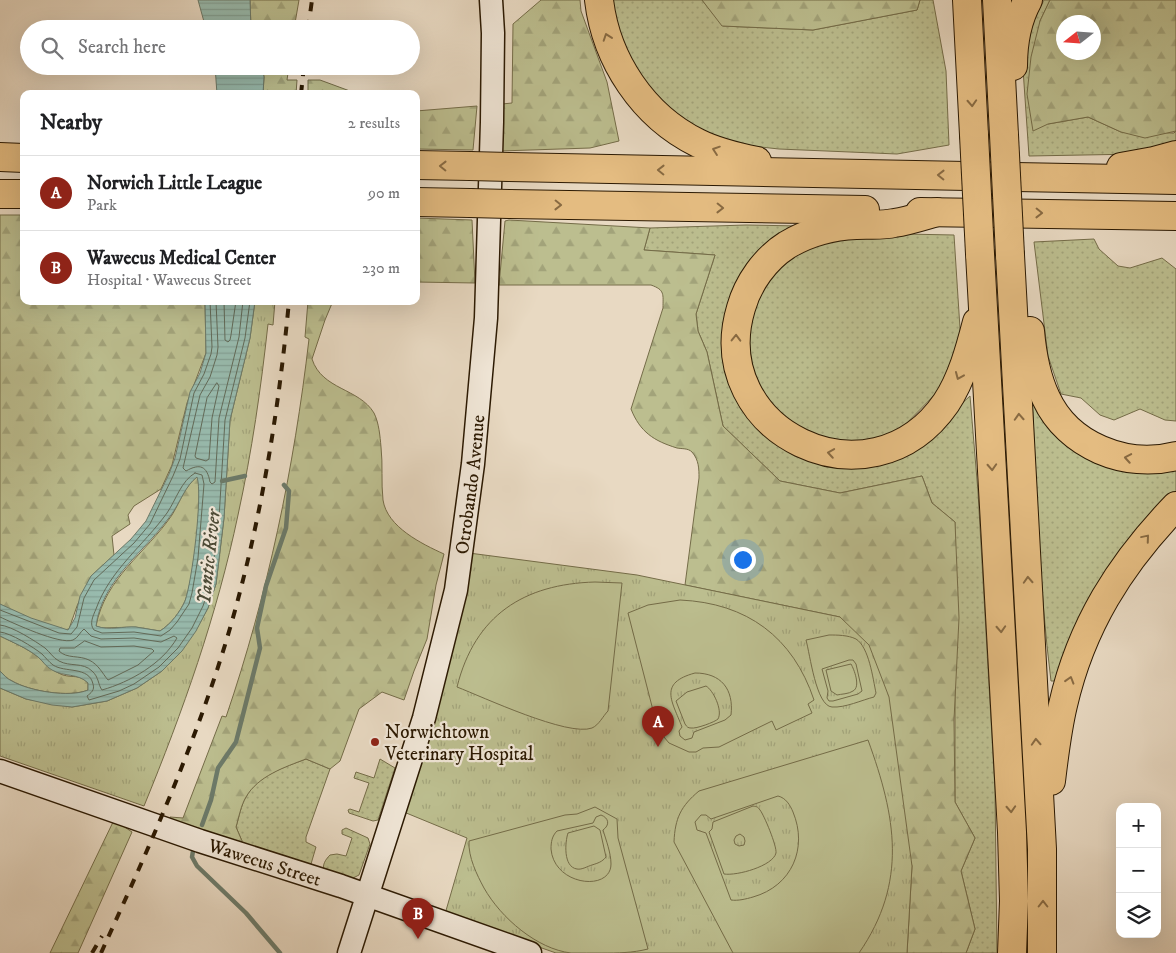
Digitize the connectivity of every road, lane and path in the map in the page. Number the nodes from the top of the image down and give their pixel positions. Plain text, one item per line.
1 (491, 0) edge
2 (599, 0) edge
3 (958, 0) edge
4 (967, 0) edge
5 (997, 0) edge
6 (1028, 0) edge
7 (971, 72) junction
8 (1004, 130) junction
9 (1176, 155) edge
10 (0, 158) edge
11 (20, 158) edge
12 (420, 165) edge
13 (815, 173) junction
14 (1042, 177) junction
15 (1176, 180) edge
16 (0, 194) edge
17 (20, 194) edge
18 (420, 202) edge
19 (938, 212) junction
20 (1087, 214) junction
21 (1176, 216) edge
22 (1176, 234) edge
23 (1011, 263) junction
24 (983, 296) junction
25 (1176, 456) edge
26 (1176, 506) edge
27 (0, 771) edge
28 (1042, 849) junction
29 (368, 896) junction
30 (349, 953) edge
31 (530, 953) edge
32 (1012, 953) edge
33 (1042, 953) edge

1 - 29 street, Otrobando Avenue
13 -> 2 highway
3 - 7 highway
4 - 7 highway
5 - 8 highway
6 - 8 highway
7 -> 24 highway, bridge
8 - 23 highway, bridge
9 - 14 highway
10 - 11 highway
13 -> 12 highway, bridge
14 -> 13 highway
14 - 15 highway
16 - 17 highway
18 -> 19 highway, bridge
19 -> 20 highway
24 -> 19 highway
20 - 21 highway
20 - 22 highway
25 -> 23 highway
28 -> 23 highway
24 -> 32 highway
28 -> 26 highway
27 - 29 street, Wawecus Street
33 -> 28 highway
29 - 30 street, Otrobando Avenue
29 - 31 street, Wawecus Street

